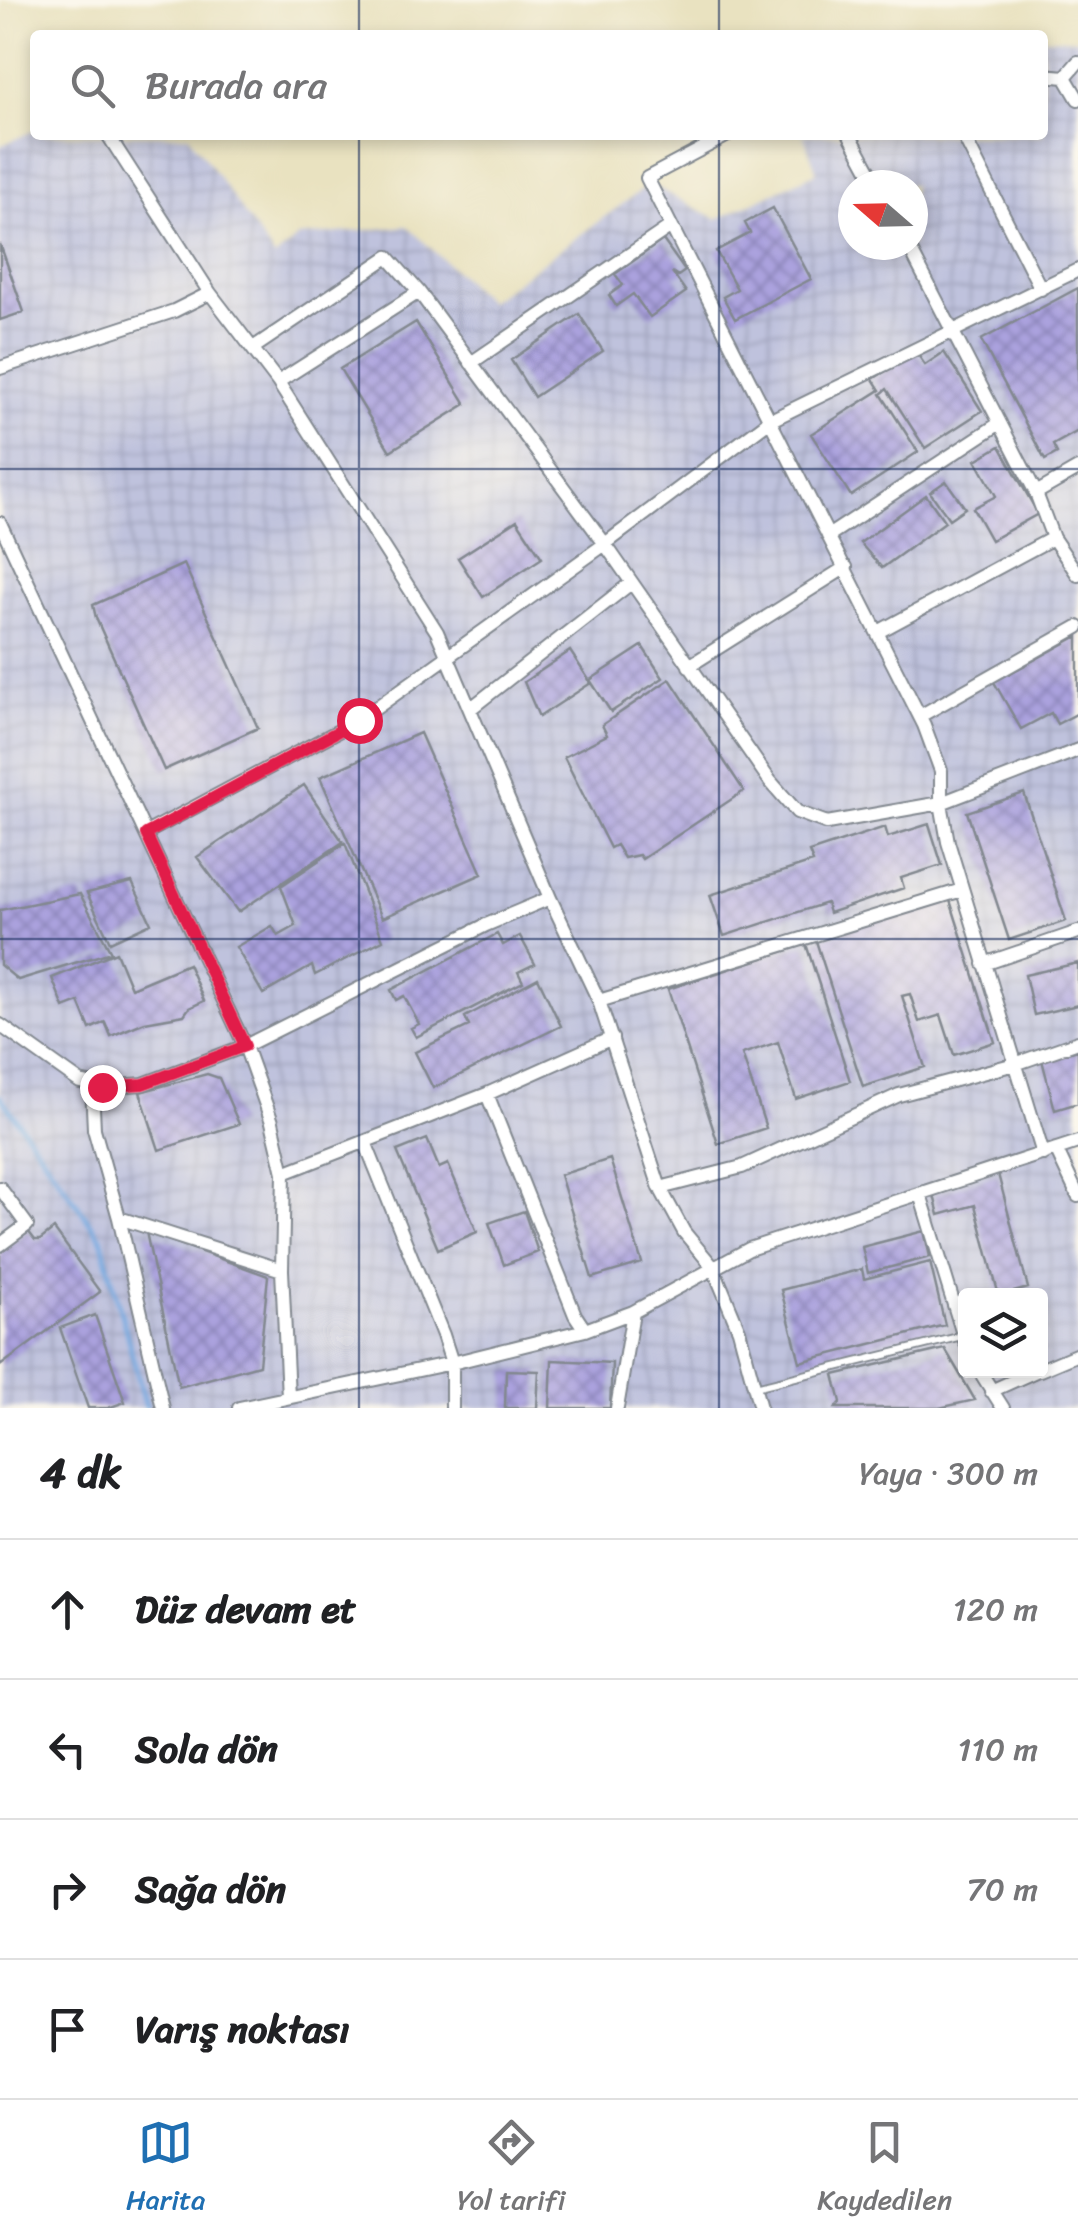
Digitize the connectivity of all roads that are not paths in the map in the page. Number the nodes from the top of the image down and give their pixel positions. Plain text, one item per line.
1 (1078, 62) edge
2 (1048, 76) edge
3 (1065, 77) junction
4 (1078, 99) edge
5 (111, 140) edge
6 (719, 140) edge
7 (853, 140) edge
8 (966, 140) edge
9 (868, 170) edge
10 (671, 226) junction
11 (916, 260) edge
12 (1078, 270) edge
13 (1041, 288) junction
14 (419, 292) junction
15 (210, 293) junction
16 (954, 331) junction
17 (253, 348) junction
18 (471, 363) junction
19 (0, 368) edge
20 (278, 382) junction
21 (769, 421) junction
22 (1000, 423) junction
23 (1078, 468) edge
24 (1036, 493) junction
25 (0, 523) edge
26 (828, 536) junction
27 (1053, 538) junction
28 (604, 544) junction
29 (846, 567) junction
30 (1078, 576) edge
31 (631, 582) junction
32 (1078, 626) edge
33 (878, 632) junction
34 (448, 658) junction
35 (690, 666) junction
36 (470, 710) junction
37 (920, 716) junction
38 (1078, 750) edge
39 (941, 803) junction
40 (146, 834) junction
41 (962, 890) junction
42 (550, 898) junction
43 (1078, 932) edge
44 (984, 964) junction
45 (599, 1001) junction
46 (0, 1025) edge
47 (612, 1038) junction
48 (1078, 1042) edge
49 (245, 1046) junction
50 (1015, 1064) junction
51 (92, 1085) junction
52 (487, 1094) junction
53 (365, 1142) junction
54 (1078, 1142) edge
55 (1050, 1152) junction
56 (284, 1174) junction
57 (0, 1188) edge
58 (660, 1188) junction
59 (920, 1194) junction
60 (1078, 1196) edge
61 (119, 1218) junction
62 (0, 1245) edge
63 (714, 1267) junction
64 (282, 1270) junction
65 (633, 1312) junction
66 (958, 1320) edge
67 (585, 1330) junction
68 (958, 1341) edge
69 (1078, 1354) edge
70 (452, 1363) junction
71 (1048, 1366) edge
72 (984, 1378) edge
73 (1021, 1378) edge
74 (755, 1388) junction
75 (991, 1391) junction
76 (288, 1397) junction
77 (163, 1408) edge
78 (239, 1408) edge
79 (452, 1408) edge
80 (617, 1408) edge
81 (760, 1408) edge
82 (1003, 1408) edge

1 - 3 street
2 - 3 street
3 - 4 street
5 - 15 street
6 - 10 street
7 - 9 street
8 - 13 street
10 - 18 street
10 - 21 street
11 - 16 street
12 - 13 street
13 - 16 street
14 - 17 street
14 - 18 street
14 - 20 street
15 - 17 street
15 - 19 street
16 - 21 street
16 - 22 street
17 - 20 street
18 - 28 street
20 - 34 street
21 - 26 street
21 - 28 street
22 - 24 street
22 - 26 street
23 - 24 street
24 - 27 street
25 - 40 street
26 - 29 street
27 - 30 street
27 - 33 street
28 - 31 street
28 - 34 street
29 - 33 street
29 - 35 street
31 - 35 street
31 - 36 street
32 - 37 street
33 - 37 street
34 - 36 street
34 - 40 street
35 - 39 street
36 - 42 street
37 - 39 street
38 - 39 street
39 - 41 street
40 - 49 street
41 - 44 street
41 - 45 street
42 - 45 street
42 - 49 street
43 - 44 street
44 - 50 street
45 - 47 street
46 - 51 street
47 - 52 street
47 - 58 street
48 - 50 street
49 - 51 street
49 - 56 street
50 - 55 street
50 - 58 street
51 - 61 street
52 - 53 street
52 - 67 street
53 - 56 street
53 - 70 street
54 - 55 street
55 - 59 street
55 - 60 street
56 - 64 street
57 - 62 street
58 - 63 street
59 - 63 street
59 - 66 street
61 - 64 street
61 - 77 street
63 - 65 street
63 - 74 street
64 - 76 street
65 - 67 street
65 - 80 street
67 - 70 street
68 - 74 lane
69 - 71 street
70 - 76 street
70 - 79 street
72 - 75 street
73 - 75 street
74 - 81 street
75 - 82 street
76 - 78 street

